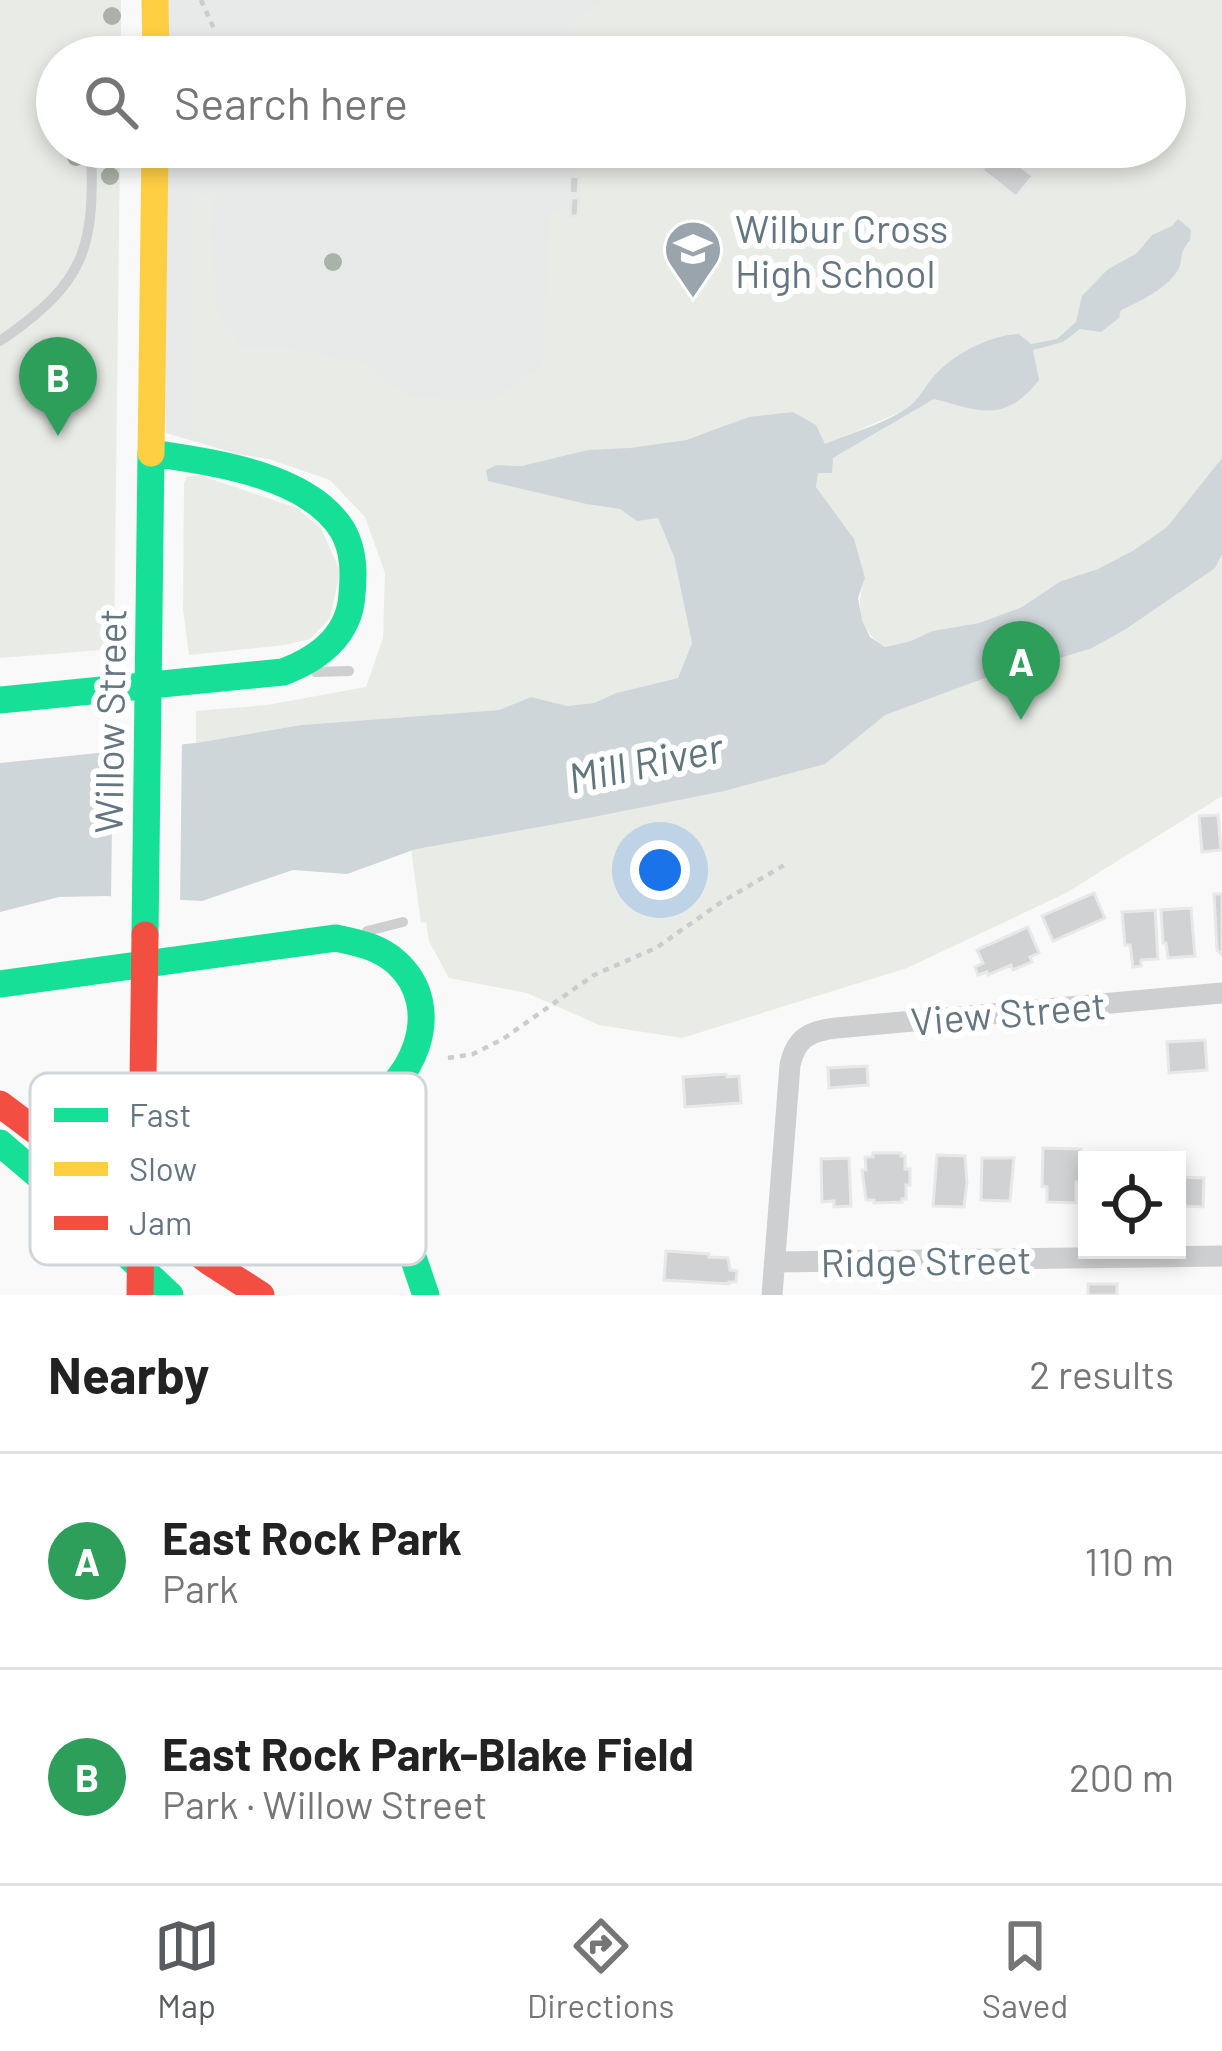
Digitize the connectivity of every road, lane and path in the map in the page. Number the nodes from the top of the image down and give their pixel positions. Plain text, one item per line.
1 (155, 0) edge
2 (201, 0) edge
3 (215, 31) dead end
4 (156, 36) edge
5 (90, 168) edge
6 (155, 168) edge
7 (0, 341) edge
8 (151, 453) junction
9 (349, 671) dead end
10 (283, 672) junction
11 (0, 700) edge
12 (786, 864) dead end
13 (403, 922) dead end
14 (347, 939) junction
15 (0, 984) edge
16 (1222, 993) edge
17 (413, 1064) junction
18 (144, 1073) edge
19 (407, 1073) edge
20 (0, 1104) edge
21 (30, 1126) edge
22 (0, 1143) edge
23 (30, 1169) edge
24 (1222, 1256) edge
25 (775, 1262) junction
26 (138, 1265) edge
27 (140, 1265) edge
28 (217, 1265) edge
29 (415, 1265) edge
30 (140, 1295) edge
31 (170, 1295) edge
32 (261, 1295) edge
33 (426, 1295) edge
34 (772, 1295) edge

1 - 4 main road
2 - 3 path
5 - 7 lane
6 - 8 main road, Willow Street
8 - 10 main road
8 - 18 main road, Willow Street
9 - 10 lane
10 - 11 main road
12 - 17 path
13 - 14 lane
14 - 15 main road
14 - 17 main road
16 - 25 street, View Street
17 - 19 main road
20 - 21 main road
22 - 23 main road
24 - 25 street, Ridge Street
25 - 34 street
26 - 31 main road
27 - 30 main road, Willow Street
28 - 32 main road
29 - 33 main road

